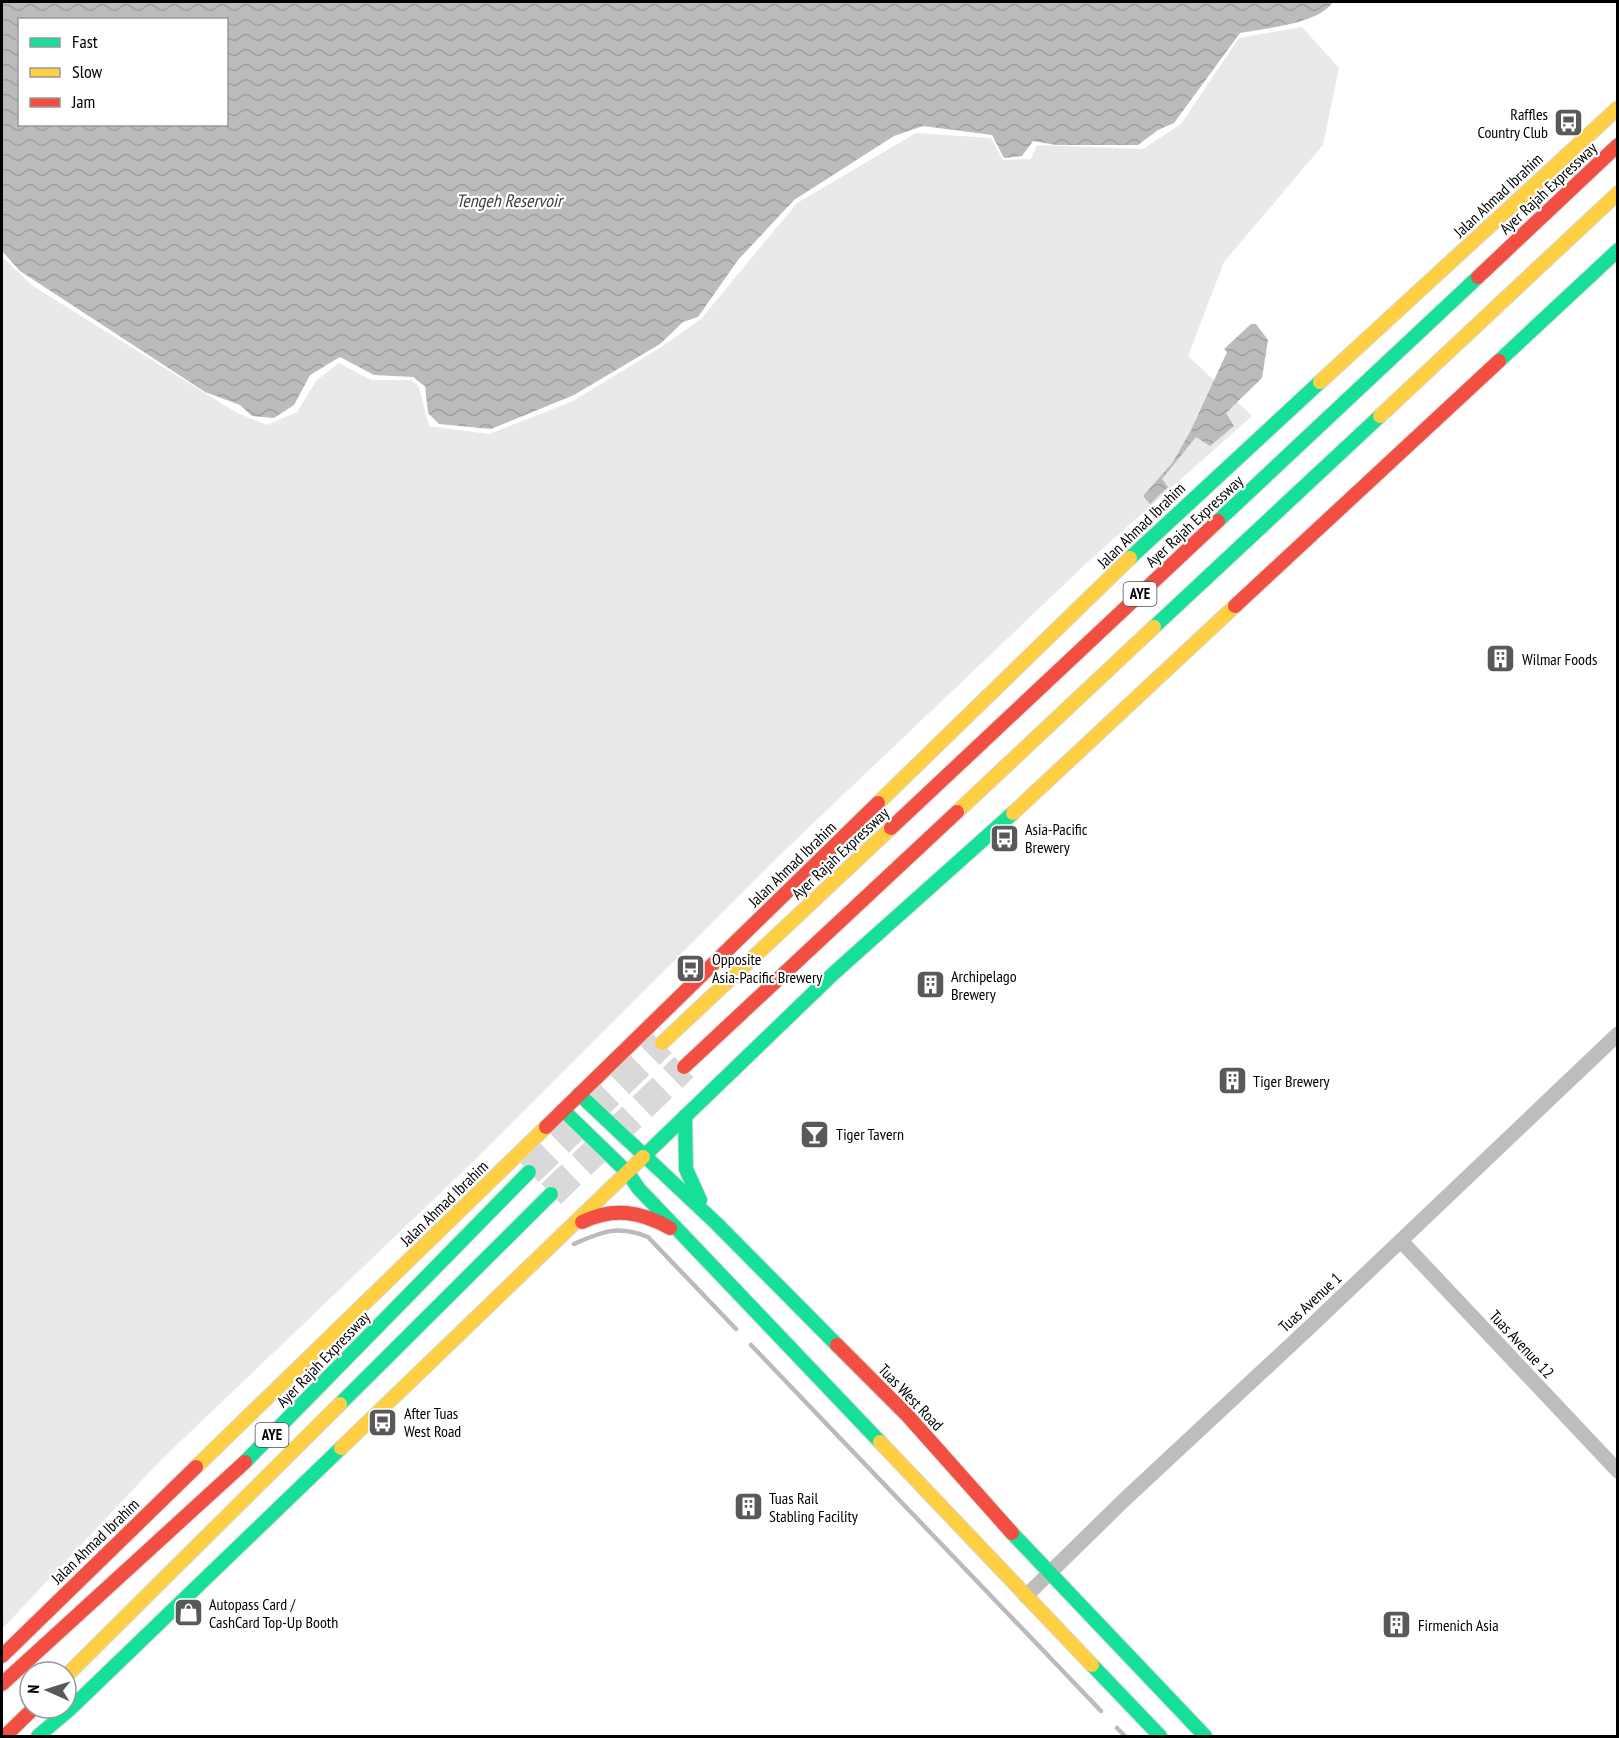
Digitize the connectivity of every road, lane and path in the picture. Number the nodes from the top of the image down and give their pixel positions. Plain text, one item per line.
1 (1617, 108) edge
2 (1617, 145) edge
3 (1617, 193) edge
4 (1617, 250) edge
5 (1617, 1034) edge
6 (662, 1043) tunnel mouth
7 (684, 1066) tunnel mouth
8 (579, 1094) junction
9 (563, 1110) junction
10 (685, 1116) junction
11 (644, 1157) junction
12 (529, 1172) tunnel mouth
13 (628, 1173) junction
14 (551, 1194) tunnel mouth
15 (716, 1224) junction
16 (570, 1229) junction
17 (1401, 1240) junction
18 (695, 1245) junction
19 (1617, 1471) edge
20 (1049, 1573) junction
21 (1026, 1596) junction
22 (2, 1656) edge
23 (78, 1664) edge
24 (2, 1684) edge
25 (22, 1720) edge
26 (5, 1737) edge
27 (38, 1737) edge
28 (1160, 1737) edge
29 (1205, 1737) edge

1 - 8 main road, Jalan Ahmad Ibrahim
2 - 6 main road, Ayer Rajah Expressway / AYE
3 - 7 main road, AYE
4 - 10 main road
5 - 17 street, Tuas Avenue 1
8 - 9 main road, Jalan Ahmad Ibrahim
8 - 11 main road, Tuas West Road
9 - 13 main road
9 - 22 main road, Jalan Ahmad Ibrahim
10 - 11 main road
10 - 15 main road
11 - 13 main road
11 - 15 main road, Tuas West Road
12 - 24 main road, Ayer Rajah Expressway / AYE
13 - 16 main road
13 - 18 main road
14 - 23 main road, AYE
15 - 20 main road, Tuas West Road
16 - 18 main road
16 - 27 main road
17 - 19 street, Tuas Avenue 12
17 - 20 street, Tuas Avenue 1
18 - 21 main road
20 - 21 street, Tuas Avenue 1
20 - 29 main road, Tuas West Road
21 - 28 main road
25 - 26 main road

